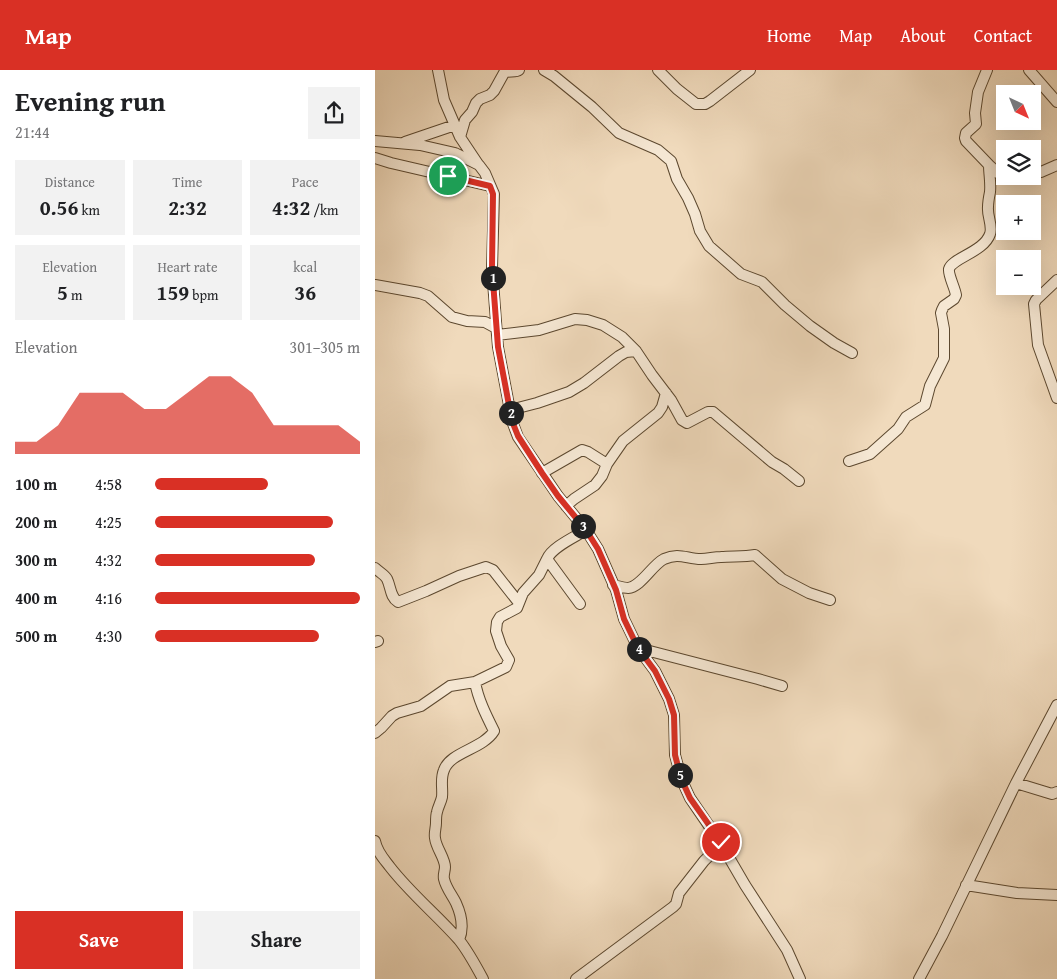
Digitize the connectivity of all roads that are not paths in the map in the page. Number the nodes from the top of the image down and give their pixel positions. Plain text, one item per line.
1 (438, 70) edge
2 (519, 70) edge
3 (544, 70) edge
4 (658, 70) edge
5 (750, 70) edge
6 (987, 70) edge
7 (1029, 70) edge
8 (1057, 102) edge
9 (455, 125) junction
10 (460, 137) junction
11 (375, 141) edge
12 (401, 143) junction
13 (375, 158) edge
14 (479, 165) junction
15 (989, 165) junction
16 (1057, 165) edge
17 (996, 171) edge
18 (1041, 172) edge
19 (490, 186) junction
20 (1057, 280) edge
21 (375, 285) edge
22 (497, 331) junction
23 (636, 351) junction
24 (852, 353) dead end
25 (666, 393) junction
26 (1057, 398) edge
27 (510, 410) junction
28 (849, 461) dead end
29 (607, 464) junction
30 (542, 473) junction
31 (799, 482) dead end
32 (566, 506) junction
33 (586, 530) junction
34 (547, 559) junction
35 (375, 568) edge
36 (613, 585) junction
37 (830, 600) dead end
38 (519, 603) junction
39 (579, 604) dead end
40 (638, 648) junction
41 (475, 682) junction
42 (782, 686) dead end
43 (1057, 705) edge
44 (375, 733) edge
45 (1016, 782) junction
46 (1057, 792) edge
47 (375, 841) edge
48 (723, 846) junction
49 (966, 885) junction
50 (1057, 895) edge
51 (459, 940) junction
52 (483, 979) edge
53 (576, 979) edge
54 (800, 979) edge
55 (919, 979) edge

1 - 9 street
2 - 10 street
3 - 24 street
4 - 5 street
6 - 15 street
7 - 8 street
9 - 10 street
9 - 12 street
10 - 14 street
11 - 12 street
12 - 14 street
13 - 19 street
14 - 19 street
15 - 17 street
15 - 28 street
16 - 18 street
19 - 22 street
20 - 26 street
21 - 22 street
22 - 23 street
22 - 27 street
23 - 25 street
23 - 27 street
25 - 29 street
25 - 31 street
27 - 30 street
29 - 30 street
29 - 32 street
30 - 32 street
32 - 33 street
33 - 34 street
33 - 36 street
34 - 38 street
34 - 39 street
35 - 38 street
36 - 37 street
36 - 40 street
38 - 41 street
40 - 42 street
40 - 48 street
41 - 44 street
41 - 51 street
43 - 45 street
45 - 46 street
45 - 49 street
47 - 51 street
48 - 53 street
48 - 54 street
49 - 50 street
49 - 55 street
51 - 52 street

